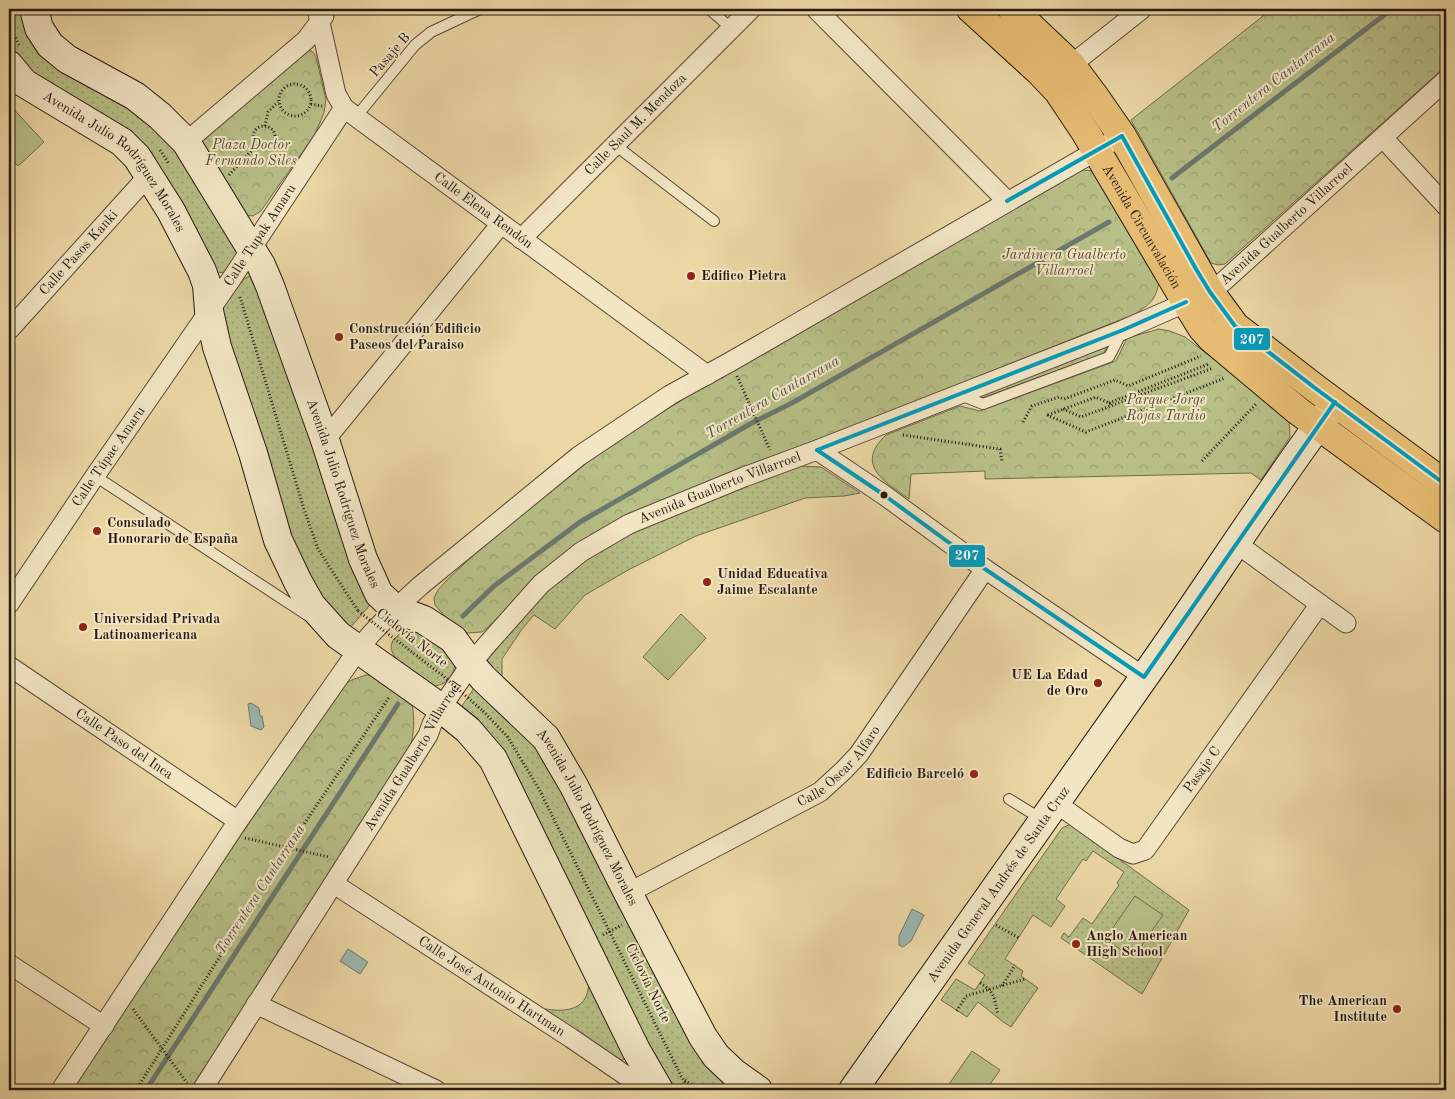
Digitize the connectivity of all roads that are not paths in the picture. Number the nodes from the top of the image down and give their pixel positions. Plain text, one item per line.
1 (34, 9) edge
2 (480, 9) edge
3 (709, 9) edge
4 (751, 9) edge
5 (816, 9) edge
6 (971, 9) edge
7 (1012, 9) edge
8 (1142, 9) edge
9 (322, 13) edge
10 (731, 28) junction
11 (9, 65) edge
12 (1071, 65) junction
13 (1446, 80) edge
14 (350, 113) junction
15 (1122, 136) junction
16 (1382, 138) junction
17 (186, 142) junction
18 (615, 144) junction
19 (1096, 151) junction
20 (148, 176) junction
21 (1007, 201) junction
22 (1446, 206) edge
23 (714, 220) dead end
24 (501, 224) junction
25 (521, 239) junction
26 (251, 247) junction
27 (1198, 297) junction
28 (209, 311) junction
29 (9, 330) edge
30 (707, 375) junction
31 (1335, 402) junction
32 (1318, 425) junction
33 (325, 440) junction
34 (817, 450) junction
35 (95, 476) junction
36 (1446, 485) edge
37 (1446, 519) edge
38 (1236, 543) junction
39 (985, 568) junction
40 (9, 604) edge
41 (1320, 604) junction
42 (394, 609) junction
43 (1346, 623) dead end
44 (348, 642) junction
45 (471, 664) junction
46 (9, 666) edge
47 (1144, 678) junction
48 (441, 708) junction
49 (1009, 799) dead end
50 (1050, 812) junction
51 (241, 829) junction
52 (334, 884) junction
53 (628, 893) junction
54 (9, 964) edge
55 (256, 1004) junction
56 (104, 1026) junction
57 (670, 1083) edge
58 (202, 1088) edge
59 (61, 1090) edge
60 (436, 1090) edge
61 (647, 1090) edge
62 (758, 1090) edge
63 (853, 1090) edge

1 - 17 main road, Avenida Julio Rodríguez Morales
2 - 14 lane, Pasaje B
3 - 10 lane
4 - 10 street, Calle Saul M. Mendoza
5 - 21 street
6 - 19 highway, Avenida Circunvalación
7 - 12 highway, Avenida Circunvalación
8 - 12 street
9 - 14 street, Calle Elena Rendón
9 - 17 street
10 - 18 street, Calle Saul M. Mendoza
11 - 20 main road, Avenida Julio Rodríguez Morales
12 - 15 highway, Avenida Circunvalación
13 - 16 street, Avenida Gualberto Villarroel
14 - 24 street, Calle Elena Rendón
14 - 26 street, Calle Tupak Amaru
15 - 19 street
15 - 27 highway, Avenida Circunvalación
16 - 22 street
16 - 27 street, Avenida Gualberto Villarroel
17 - 26 main road, Avenida Julio Rodríguez Morales
18 - 23 lane
18 - 25 street, Calle Saul M. Mendoza
19 - 21 street
19 - 27 highway, Avenida Circunvalación
20 - 28 main road, Avenida Julio Rodríguez Morales
20 - 29 street, Calle Pasos Kanki
21 - 30 street
24 - 25 street, Calle Elena Rendón
24 - 33 street
25 - 30 street, Calle Elena Rendón
26 - 28 street, Calle Tupak Amaru
26 - 33 main road, Avenida Julio Rodríguez Morales
27 - 31 highway, Avenida Circunvalación
27 - 32 highway, Avenida Circunvalación
27 - 34 street, Avenida Gualberto Villarroel
28 - 35 street, Calle Túpac Amaru
28 - 44 main road, Avenida Julio Rodríguez Morales
30 - 42 street
31 - 32 main road, Avenida General Andrés de Santa Cruz
31 - 36 highway, Avenida Circunvalación
32 - 37 highway, Avenida Circunvalación
32 - 38 main road, Avenida General Andrés de Santa Cruz
33 - 42 main road, Avenida Julio Rodríguez Morales
34 - 39 street
34 - 45 street, Avenida Gualberto Villarroel
35 - 40 street, Calle Túpac Amaru
35 - 44 lane
38 - 41 street
38 - 47 main road, Avenida General Andrés de Santa Cruz
39 - 47 street
39 - 53 street, Calle Oscar Alfaro
41 - 43 street
41 - 50 street, Pasaje C
42 - 44 street
42 - 45 main road, Avenida Julio Rodríguez Morales
44 - 48 main road, Avenida Julio Rodríguez Morales
44 - 51 street
45 - 48 street, Avenida Gualberto Villarroel
45 - 53 main road, Avenida Julio Rodríguez Morales
46 - 51 street, Calle Paso del Inca
47 - 50 main road, Avenida General Andrés de Santa Cruz
48 - 52 street, Avenida Gualberto Villarroel
48 - 57 main road, Avenida Julio Rodríguez Morales
49 - 50 lane
50 - 63 main road, Avenida General Andrés de Santa Cruz
51 - 56 street
52 - 55 street, Avenida Gualberto Villarroel
52 - 61 street, Calle José Antonio Hartman
53 - 62 main road, Avenida Julio Rodríguez Morales
54 - 56 street
55 - 58 street, Avenida Gualberto Villarroel
55 - 60 street
56 - 59 street

